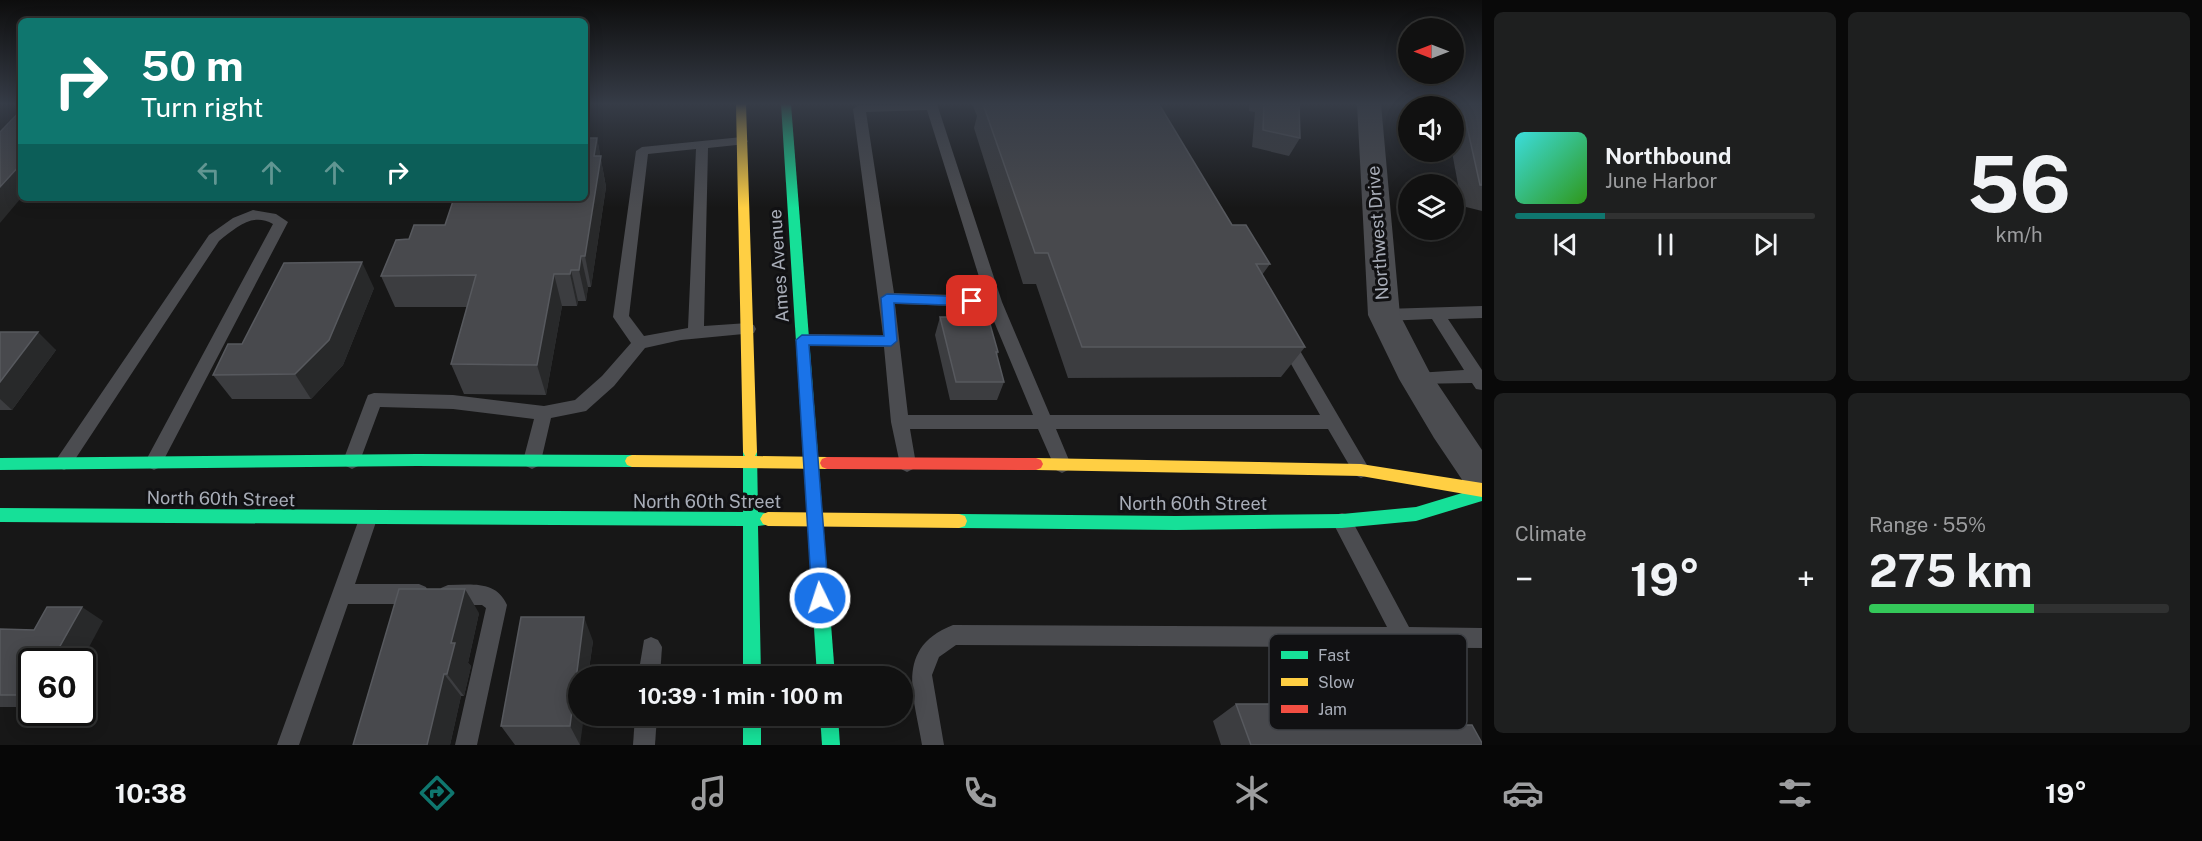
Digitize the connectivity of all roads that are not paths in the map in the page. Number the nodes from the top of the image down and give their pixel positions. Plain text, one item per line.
1 (788, 139) edge
2 (863, 139) edge
3 (942, 139) edge
4 (1371, 139) edge
5 (742, 141) joint
6 (702, 147) junction
7 (887, 298) junction
8 (994, 302) junction
9 (1482, 312) edge
10 (1384, 315) junction
11 (1437, 315) junction
12 (748, 329) junction
13 (1279, 329) edge
14 (696, 333) junction
15 (802, 340) junction
16 (891, 341) junction
17 (640, 343) junction
18 (1416, 379) junction
19 (1480, 379) edge
20 (544, 413) junction
21 (900, 422) junction
22 (1332, 422) junction
23 (1045, 423) junction
24 (352, 461) junction
25 (532, 461) junction
26 (64, 462) junction
27 (154, 462) junction
28 (750, 463) junction
29 (811, 463) junction
30 (0, 464) edge
31 (907, 464) junction
32 (1062, 465) junction
33 (1361, 470) junction
34 (1482, 479) edge
35 (1482, 492) edge
36 (0, 515) edge
37 (368, 519) junction
38 (814, 519) junction
39 (750, 520) junction
40 (1342, 521) junction
41 (342, 594) junction
42 (1401, 634) edge
43 (1269, 636) edge
44 (1467, 638) edge
45 (1482, 638) edge
46 (651, 647) dead end
47 (650, 666) edge
48 (752, 666) edge
49 (825, 666) edge
50 (645, 726) edge
51 (752, 726) edge
52 (830, 726) edge
53 (288, 745) edge
54 (466, 745) edge
55 (644, 745) edge
56 (752, 745) edge
57 (831, 745) edge
58 (933, 745) edge

1 - 15 main road, Ames Avenue
2 - 7 lane
3 - 8 lane
4 - 10 street, Northwest Drive
5 - 6 lane
5 - 12 main road, Ames Avenue
6 - 14 lane
6 - 17 lane
7 - 8 lane
7 - 16 lane
8 - 23 lane
9 - 11 lane
10 - 11 lane
10 - 18 street, Northwest Drive
11 - 19 lane
12 - 14 lane
12 - 28 main road, Ames Avenue
13 - 22 lane
14 - 17 lane
15 - 16 lane
15 - 29 main road, Ames Avenue
16 - 21 lane
17 - 20 lane
18 - 19 lane
18 - 34 street, Northwest Drive
20 - 24 lane
20 - 25 lane
21 - 23 lane
21 - 31 lane
22 - 23 lane
22 - 33 lane
23 - 32 lane
24 - 25 main road, North 60th Street
24 - 27 main road, North 60th Street
25 - 28 main road, North 60th Street
26 - 27 main road, North 60th Street
26 - 27 lane
26 - 30 main road, North 60th Street
28 - 29 main road, North 60th Street
28 - 39 main road, Ames Avenue
29 - 31 main road, North 60th Street
29 - 38 main road, Ames Avenue
31 - 32 main road, North 60th Street
32 - 33 main road, North 60th Street
33 - 35 main road, North 60th Street
35 - 40 main road, North 60th Street
36 - 37 main road, North 60th Street
37 - 39 main road, North 60th Street
37 - 41 lane
38 - 39 main road, North 60th Street
38 - 40 main road, North 60th Street
38 - 49 main road, Ames Avenue
39 - 48 main road, Ames Avenue
40 - 42 lane
41 - 53 lane
41 - 54 lane
43 - 58 lane
44 - 45 lane
46 - 47 lane
50 - 55 lane
51 - 56 main road
52 - 57 main road

